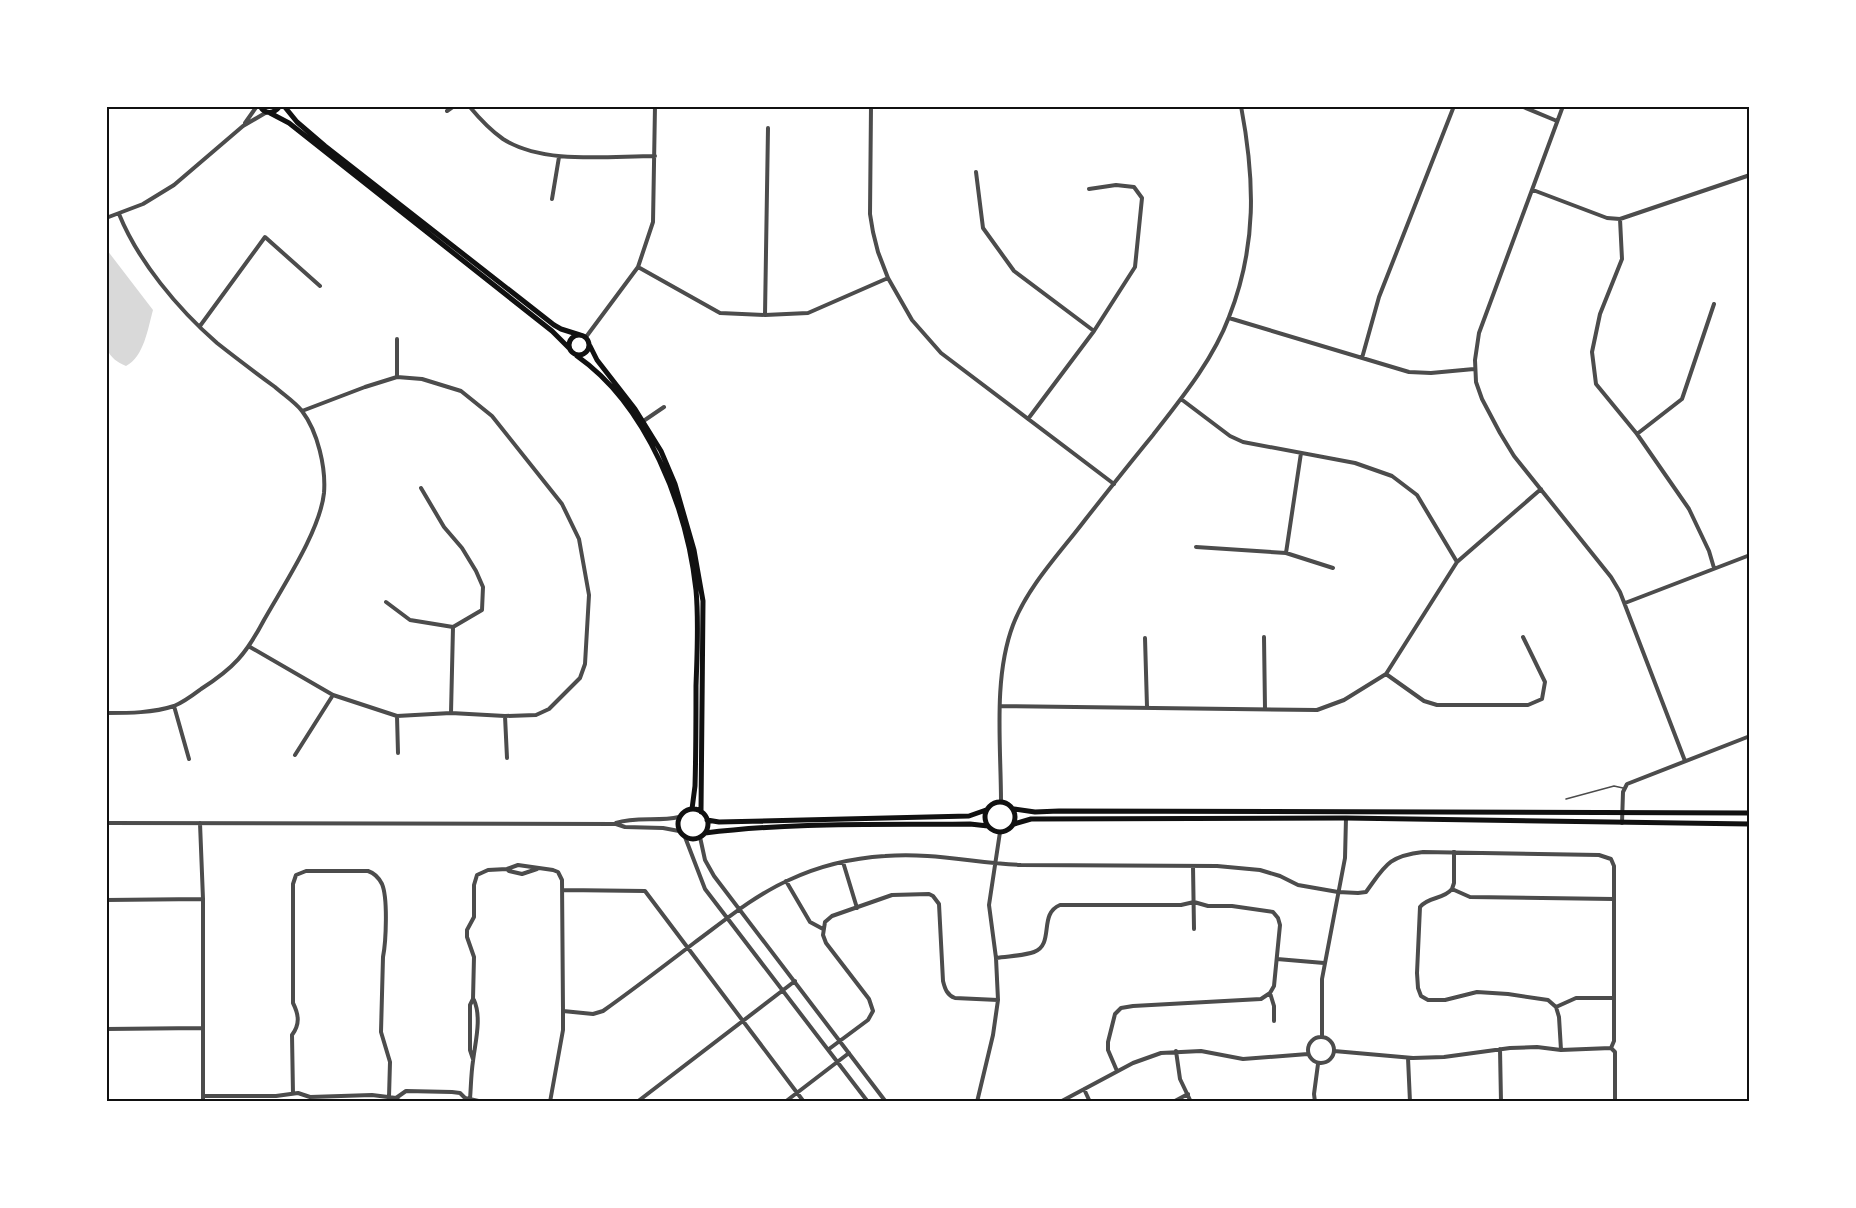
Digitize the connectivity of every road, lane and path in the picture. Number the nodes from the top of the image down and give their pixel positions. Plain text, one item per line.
1 (259, 106) edge
2 (282, 106) edge
3 (454, 106) edge
4 (469, 106) edge
5 (655, 106) edge
6 (871, 106) edge
7 (1241, 106) edge
8 (1454, 106) edge
9 (1521, 106) edge
10 (1563, 106) edge
11 (447, 111) dead end
12 (269, 113) junction
13 (1557, 121) junction
14 (243, 126) junction
15 (768, 128) dead end
16 (655, 156) junction
17 (559, 157) junction
18 (976, 172) dead end
19 (1749, 175) edge
20 (1089, 189) dead end
21 (1533, 190) junction
22 (552, 199) dead end
23 (119, 214) junction
24 (106, 218) edge
25 (1620, 219) junction
26 (638, 267) junction
27 (888, 278) junction
28 (320, 286) dead end
29 (1714, 304) dead end
30 (765, 315) junction
31 (1229, 318) junction
32 (200, 326) junction
33 (1094, 331) junction
34 (583, 336) junction
35 (397, 339) dead end
36 (590, 346) junction
37 (569, 348) junction
38 (578, 356) junction
39 (1362, 358) junction
40 (1474, 369) junction
41 (397, 377) junction
42 (1181, 399) junction
43 (664, 408) dead end
44 (302, 411) junction
45 (1028, 419) junction
46 (641, 422) junction
47 (1637, 434) junction
48 (1301, 453) junction
49 (1114, 484) junction
50 (421, 488) dead end
51 (1541, 489) junction
52 (1196, 547) dead end
53 (1286, 553) junction
54 (1749, 555) edge
55 (1457, 562) junction
56 (1333, 568) dead end
57 (1714, 568) junction
58 (386, 602) dead end
59 (1625, 603) junction
60 (453, 627) junction
61 (1523, 636) dead end
62 (1264, 637) dead end
63 (1145, 638) dead end
64 (249, 647) junction
65 (1386, 674) junction
66 (333, 695) junction
67 (174, 706) junction
68 (1000, 706) junction
69 (1147, 707) junction
70 (1265, 709) junction
71 (106, 713) edge
72 (451, 713) junction
73 (397, 716) junction
74 (505, 716) junction
75 (1749, 736) edge
76 (398, 753) dead end
77 (294, 755) dead end
78 (507, 758) dead end
79 (189, 759) dead end
80 (1685, 761) junction
81 (1624, 788) junction
82 (1566, 798) dead end
83 (1001, 801) junction
84 (1014, 808) junction
85 (692, 809) junction
86 (986, 810) junction
87 (1346, 810) junction
88 (701, 812) junction
89 (1622, 812) junction
90 (1749, 813) edge
91 (679, 818) junction
92 (1346, 818) junction
93 (707, 820) junction
94 (106, 822) edge
95 (200, 823) junction
96 (1622, 823) junction
97 (616, 824) junction
98 (1014, 824) junction
99 (1749, 824) edge
100 (988, 826) junction
101 (679, 831) junction
102 (705, 832) junction
103 (1000, 832) junction
104 (685, 837) junction
105 (700, 837) junction
106 (1454, 852) junction
107 (843, 862) junction
108 (994, 864) junction
109 (1194, 866) junction
110 (507, 869) junction
111 (538, 869) junction
112 (786, 881) junction
113 (562, 890) junction
114 (1452, 890) junction
115 (1338, 892) junction
116 (203, 899) junction
117 (1614, 899) junction
118 (106, 900) edge
119 (1194, 902) junction
120 (857, 908) junction
121 (740, 910) junction
122 (727, 918) junction
123 (1194, 928) dead end
124 (823, 929) junction
125 (687, 948) junction
126 (996, 958) junction
127 (1277, 959) junction
128 (1324, 963) junction
129 (795, 981) junction
130 (783, 990) junction
131 (1270, 993) junction
132 (1614, 998) junction
133 (998, 1000) junction
134 (1556, 1007) junction
135 (563, 1011) junction
136 (743, 1021) junction
137 (1274, 1021) dead end
138 (202, 1028) junction
139 (106, 1029) edge
140 (1322, 1037) junction
141 (840, 1041) junction
142 (1611, 1048) junction
143 (828, 1049) junction
144 (1500, 1049) junction
145 (1561, 1050) junction
146 (1176, 1051) junction
147 (1334, 1051) junction
148 (849, 1053) junction
149 (1308, 1054) junction
150 (1408, 1058) junction
151 (838, 1061) junction
152 (1318, 1063) junction
153 (1118, 1071) junction
154 (1084, 1089) junction
155 (797, 1092) junction
156 (293, 1094) junction
157 (1188, 1094) junction
158 (388, 1097) junction
159 (396, 1098) junction
160 (203, 1099) edge
161 (466, 1100) edge
162 (400, 1101) edge
163 (483, 1101) edge
164 (550, 1101) edge
165 (637, 1101) edge
166 (785, 1101) edge
167 (804, 1101) edge
168 (868, 1101) edge
169 (886, 1101) edge
170 (977, 1101) edge
171 (1060, 1101) edge
172 (1090, 1101) edge
173 (1173, 1101) edge
174 (1191, 1101) edge
175 (1315, 1101) edge
176 (1410, 1101) edge
177 (1501, 1101) edge
178 (1615, 1101) edge

1 - 12 main road
1 - 14 street
2 - 12 main road
2 - 34 main road
3 - 11 street
4 - 17 street
5 - 16 street
6 - 27 street
7 - 31 street
8 - 39 street
9 - 13 street
10 - 13 street
12 - 14 street
12 - 37 main road
13 - 21 street
14 - 23 street
15 - 30 street
16 - 17 street
16 - 26 street
17 - 22 street
18 - 33 street
19 - 25 street
20 - 33 street
21 - 25 street
21 - 40 street
23 - 24 street
23 - 32 street
25 - 47 street
26 - 30 street
26 - 34 street
27 - 30 street
27 - 45 street
28 - 32 street
29 - 47 street
31 - 39 street
31 - 42 street
32 - 44 street
33 - 45 street
34 - 36 main road
34 - 37 main road
35 - 41 street
36 - 38 main road
36 - 46 main road
37 - 38 main road
38 - 46 main road
39 - 40 street
40 - 51 street
41 - 44 street
41 - 74 street
42 - 48 street
42 - 49 street
43 - 46 street
44 - 64 street
45 - 49 street
46 - 85 main road
46 - 88 main road
47 - 57 street
48 - 53 street
48 - 55 street
49 - 68 street
50 - 60 street
51 - 55 street
51 - 59 street
52 - 53 street
53 - 56 street
54 - 57 street
55 - 65 street
57 - 59 street
58 - 60 street
59 - 80 street
60 - 72 street
61 - 65 street
62 - 70 street
63 - 69 street
64 - 66 street
64 - 67 street
65 - 70 street
66 - 73 street
66 - 77 street
67 - 71 street
67 - 79 street
68 - 69 street
68 - 83 street
69 - 70 street
72 - 73 street
72 - 74 street
73 - 76 street
74 - 78 street
75 - 80 street
80 - 81 street
81 - 82 lane
81 - 89 street
83 - 84 main road
83 - 86 main road
84 - 87 main road
84 - 98 main road
85 - 88 main road
85 - 91 main road
86 - 93 main road
86 - 100 main road
87 - 89 main road
87 - 92 street
88 - 93 main road
89 - 90 main road
89 - 96 street
91 - 97 street
91 - 101 main road
92 - 96 main road
92 - 98 main road
92 - 115 street
93 - 102 main road
94 - 95 street
95 - 97 street
95 - 116 street
96 - 99 main road
97 - 101 street
98 - 103 main road
100 - 102 main road
100 - 103 main road
101 - 104 main road
102 - 105 main road
103 - 108 street
104 - 105 main road
104 - 122 street
105 - 121 street
106 - 114 street
106 - 115 street
106 - 117 street
107 - 108 street
107 - 112 street
107 - 120 street
108 - 109 street
108 - 126 street
109 - 115 street
109 - 119 street
110 - 111 street
110 - 111 street
110 - 161 street
111 - 113 street
112 - 121 street
112 - 124 street
113 - 125 street
113 - 135 street
114 - 117 street
114 - 134 street
115 - 128 street
116 - 118 street
116 - 138 street
117 - 132 street
119 - 123 street
119 - 126 street
119 - 127 street
120 - 124 street
120 - 133 street
121 - 122 street
121 - 129 street
122 - 125 street
122 - 130 street
124 - 141 street
125 - 135 street
125 - 136 street
126 - 133 street
127 - 128 street
127 - 131 street
128 - 140 street
129 - 130 street
129 - 141 street
130 - 136 street
130 - 143 street
131 - 137 street
131 - 153 street
132 - 134 street
132 - 142 street
133 - 170 street
134 - 145 street
135 - 164 street
136 - 155 street
136 - 165 street
138 - 139 street
138 - 160 street
140 - 147 street
140 - 149 street
141 - 143 street
141 - 148 street
142 - 145 street
142 - 178 street
143 - 151 street
144 - 145 street
144 - 150 street
144 - 177 street
146 - 149 street
146 - 153 street
146 - 157 street
147 - 150 street
147 - 152 street
148 - 151 street
148 - 169 street
149 - 152 street
150 - 176 street
151 - 155 street
151 - 168 street
152 - 175 street
153 - 154 street
154 - 171 street
154 - 172 street
155 - 166 street
155 - 167 street
156 - 158 street
156 - 158 street
156 - 160 street
157 - 173 street
157 - 174 street
158 - 159 street
159 - 161 street
159 - 162 street
161 - 163 street

